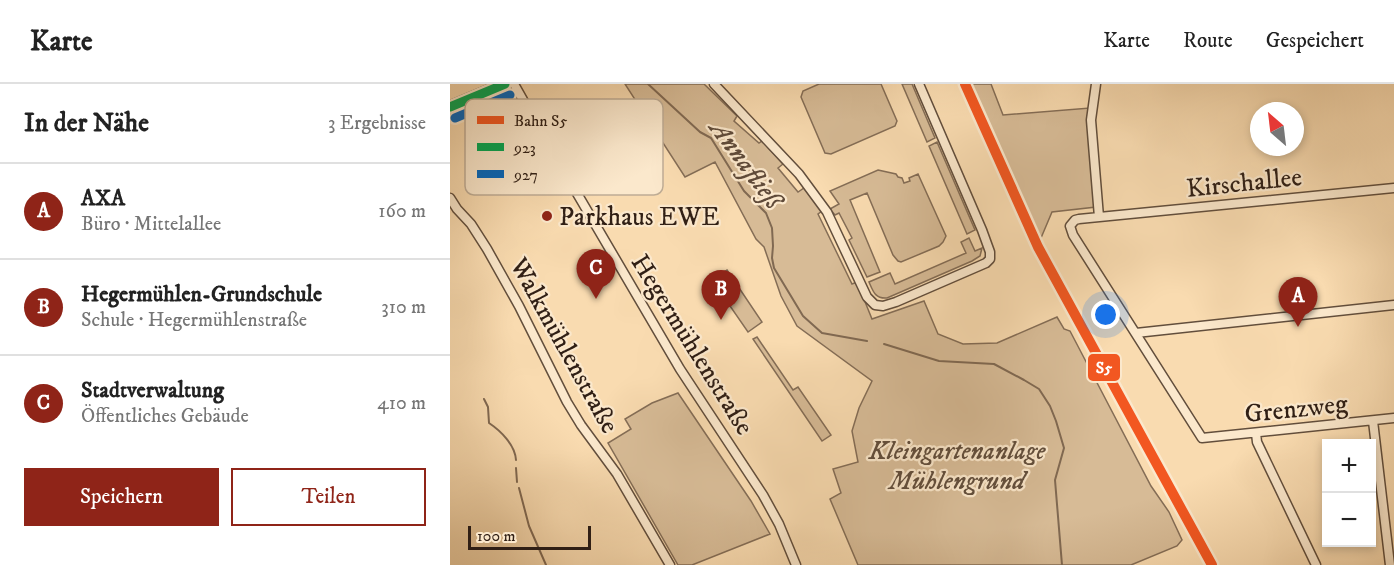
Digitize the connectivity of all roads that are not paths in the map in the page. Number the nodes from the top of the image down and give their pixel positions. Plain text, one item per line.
1 (504, 84) edge
2 (514, 84) edge
3 (714, 84) edge
4 (919, 84) edge
5 (1096, 84) edge
6 (469, 99) edge
7 (522, 99) edge
8 (465, 101) edge
9 (450, 107) edge
10 (1394, 188) edge
11 (578, 195) edge
12 (450, 198) edge
13 (454, 213) edge
14 (1099, 217) junction
15 (1394, 305) edge
16 (1136, 333) junction
17 (1394, 418) edge
18 (1372, 421) junction
19 (1256, 434) junction
20 (670, 565) edge
21 (796, 565) edge
22 (1316, 565) edge
23 (1390, 565) edge

1 - 6 street
2 - 7 street, Hegermühlenstraße
3 - 4 street
5 - 14 street
8 - 9 street
10 - 14 street, Kirschallee
11 - 21 street, Hegermühlenstraße
12 - 13 street, Walkmühlenstraße
13 - 20 street, Walkmühlenstraße
14 - 16 street, Kirschallee
15 - 16 street
16 - 19 street, Grenzweg
17 - 18 street, Grenzweg
18 - 19 street, Grenzweg
18 - 23 street
19 - 22 street

